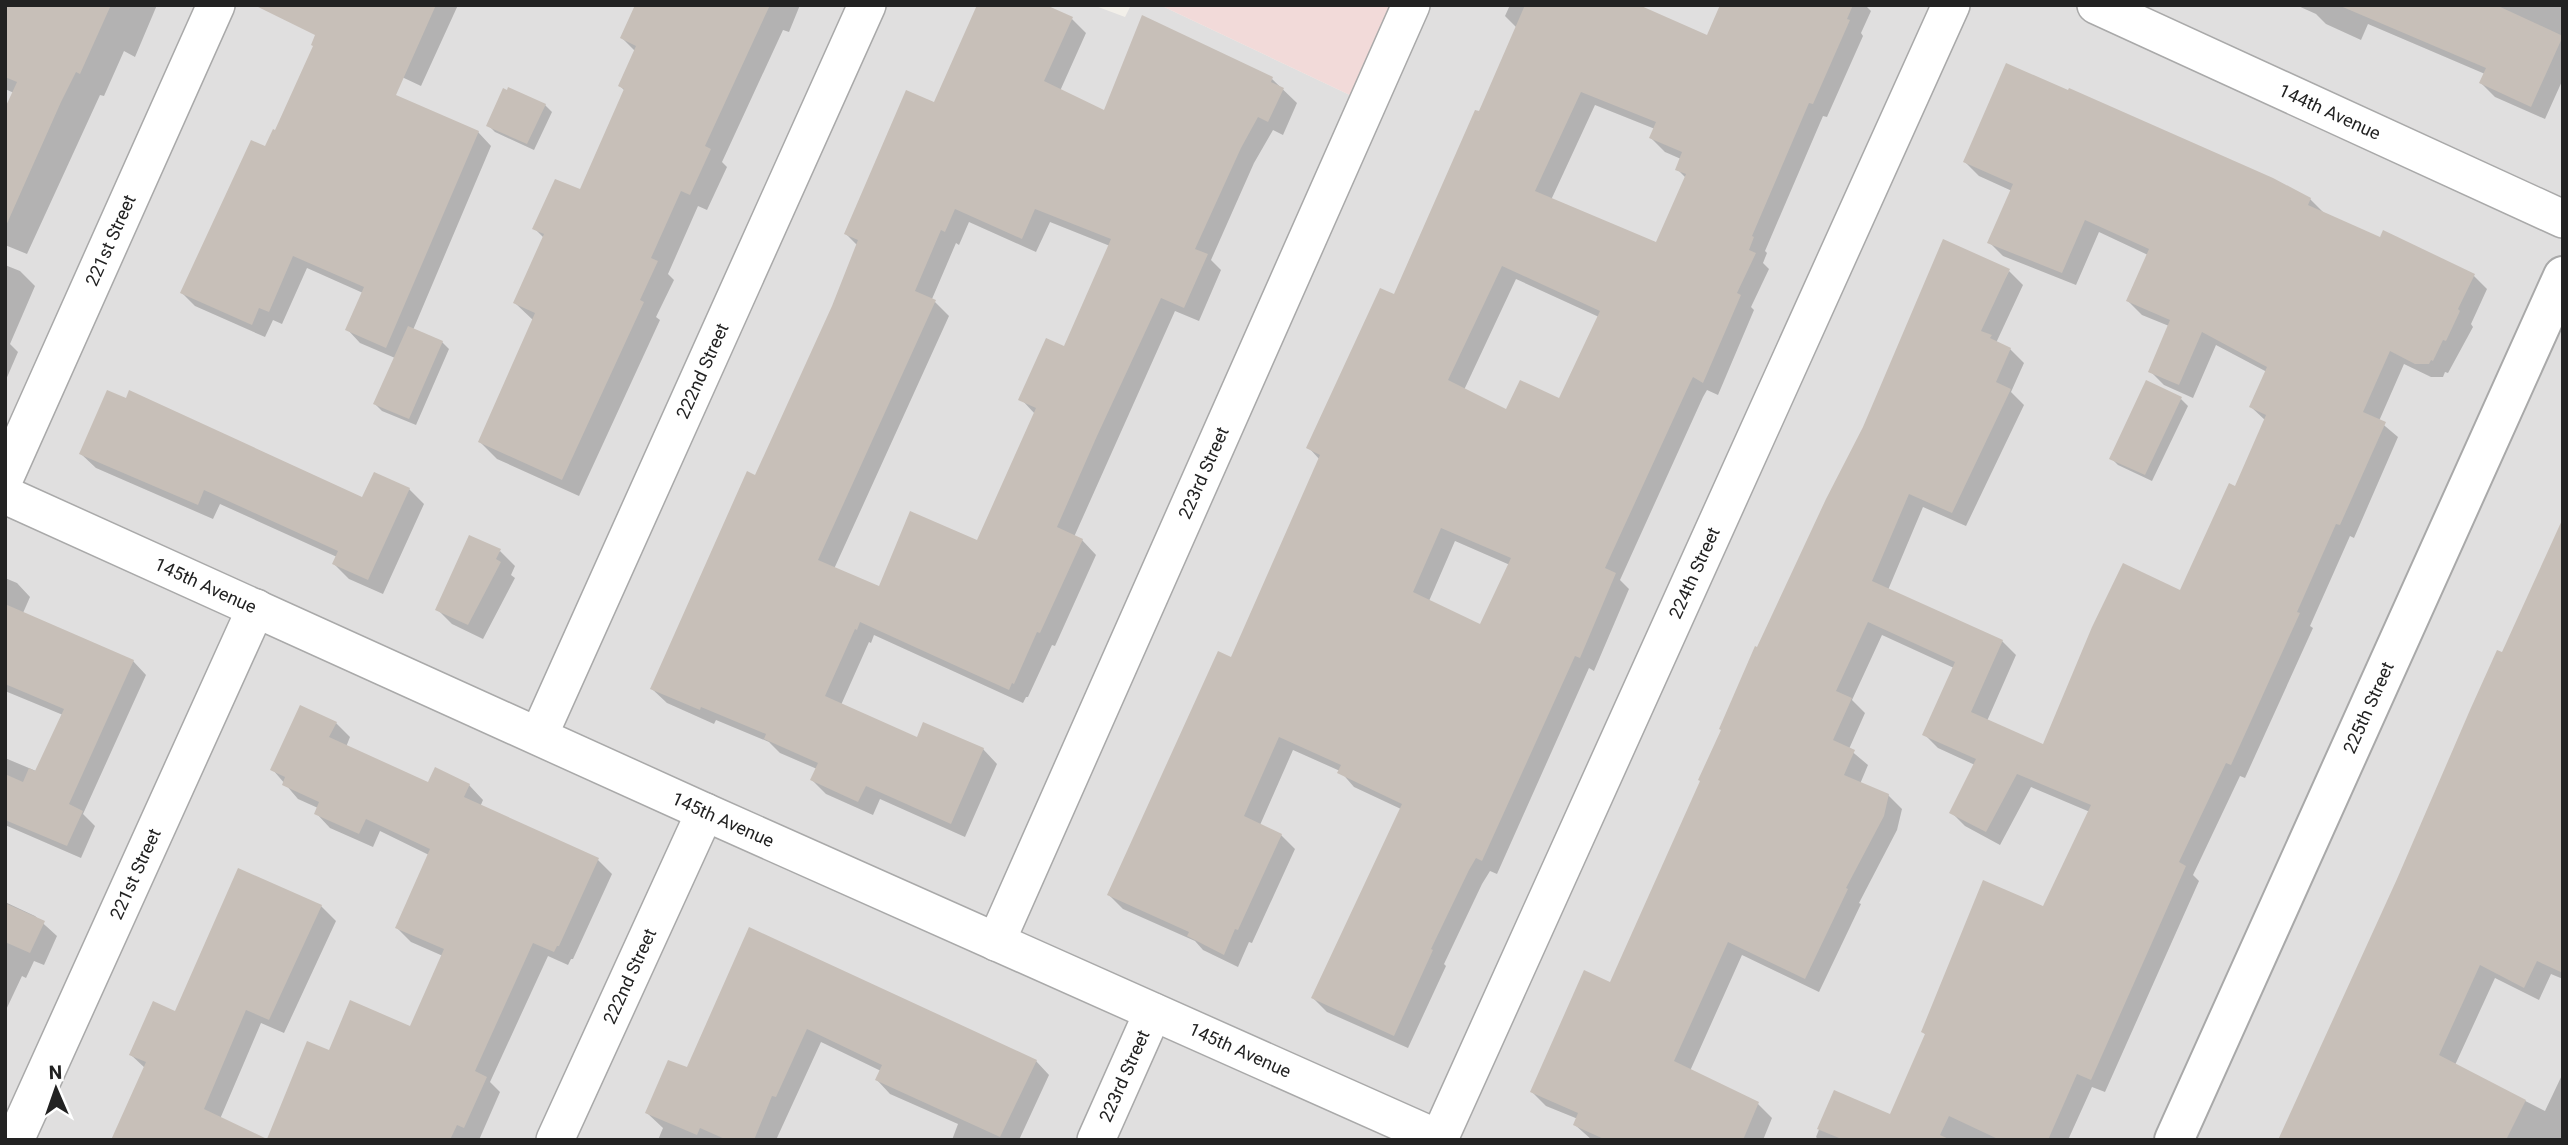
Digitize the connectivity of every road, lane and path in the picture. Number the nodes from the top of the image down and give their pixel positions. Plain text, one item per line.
1 (216, 5) edge
2 (867, 5) edge
3 (1410, 5) edge
4 (1951, 5) edge
5 (2096, 5) edge
6 (2563, 219) edge
7 (2563, 276) edge
8 (5, 477) edge
9 (5, 495) edge
10 (256, 608) junction
11 (539, 736) junction
12 (705, 812) junction
13 (996, 942) junction
14 (1153, 1012) junction
15 (1440, 1139) edge
16 (15, 1140) edge
17 (555, 1140) edge
18 (1096, 1140) edge
19 (2174, 1140) edge

1 - 8 street, 221st Street
2 - 11 street, 222nd Street
3 - 13 street, 223rd Street
4 - 15 street, 224th Street
5 - 6 street, 144th Avenue
7 - 19 street, 225th Street
9 - 10 street, 145th Avenue
10 - 11 street, 145th Avenue
10 - 16 street, 221st Street
11 - 12 street, 145th Avenue
12 - 13 street, 145th Avenue
12 - 17 street, 222nd Street
13 - 14 street, 145th Avenue
14 - 15 street, 145th Avenue
14 - 18 street, 223rd Street

